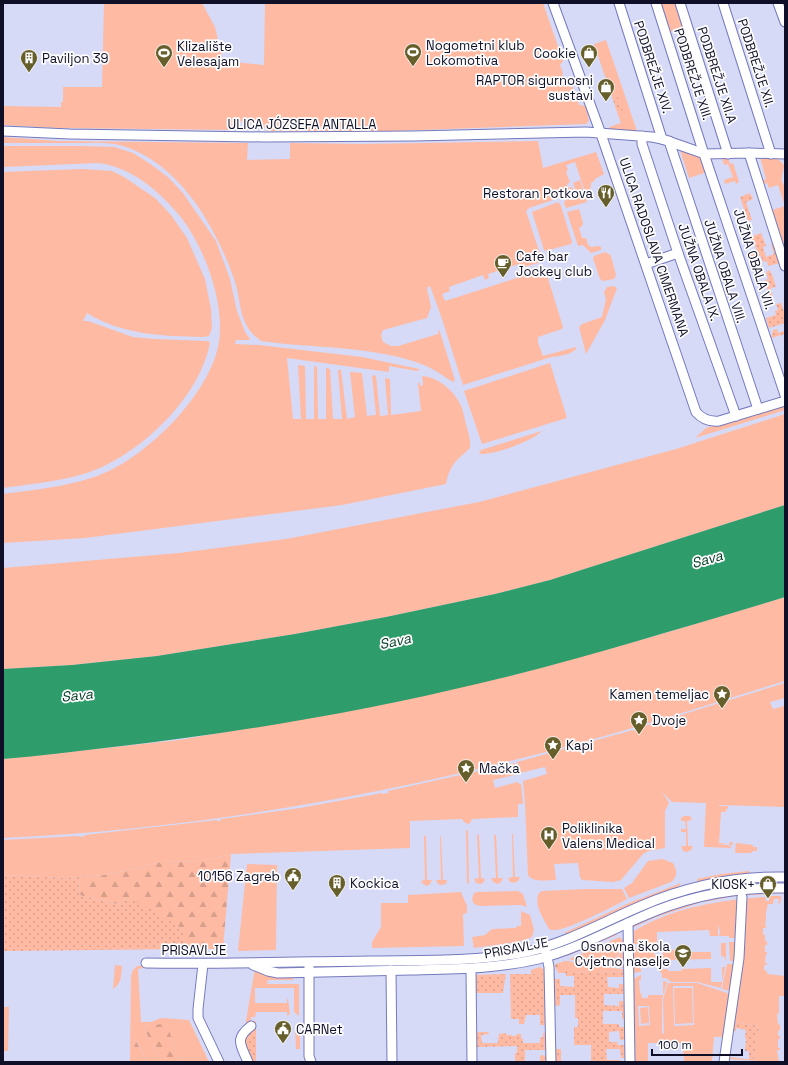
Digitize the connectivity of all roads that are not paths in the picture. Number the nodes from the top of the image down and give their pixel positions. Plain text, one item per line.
1 (552, 3) edge
2 (619, 3) edge
3 (656, 3) edge
4 (680, 3) edge
5 (723, 3) edge
6 (778, 3) edge
7 (785, 22) edge
8 (3, 131) edge
9 (601, 134) junction
10 (642, 136) junction
11 (665, 140) junction
12 (750, 153) junction
13 (705, 154) junction
14 (728, 154) junction
15 (771, 154) junction
16 (785, 154) edge
17 (678, 253) junction
18 (646, 264) junction
19 (785, 266) edge
20 (785, 396) edge
21 (785, 401) edge
22 (758, 409) junction
23 (736, 416) junction
24 (785, 878) edge
25 (785, 888) edge
26 (742, 897) dead end
27 (628, 923) junction
28 (545, 947) junction
29 (547, 957) junction
30 (309, 962) junction
31 (146, 963) dead end
32 (242, 963) junction
33 (203, 964) junction
34 (471, 969) junction
35 (391, 970) junction
36 (309, 972) junction
37 (251, 1026) dead end
38 (219, 1062) edge
39 (248, 1062) edge
40 (311, 1062) edge
41 (392, 1062) edge
42 (472, 1062) edge
43 (551, 1062) edge
44 (630, 1062) edge
45 (724, 1062) edge

1 - 9 street, ULICA RADOSLAVA CIMERMANA
2 - 11 street, PODBREŽJE XIV.
3 - 13 street, PODBREŽJE XIII.
4 - 14 street, PODBREŽJE XII.A
5 - 15 street, PODBREŽJE XII.
6 - 7 street
8 - 9 street, ULICA JÓZSEFA ANTALLA
9 - 10 street, ULICA JÓZSEFA ANTALLA
9 - 18 street, ULICA RADOSLAVA CIMERMANA
10 - 11 street, ULICA JÓZSEFA ANTALLA
10 - 17 street, JUŽNA OBALA IX.
11 - 13 street, ULICA JÓZSEFA ANTALLA
11 - 22 street, JUŽNA OBALA VIII.
12 - 14 street, ULICA JÓZSEFA ANTALLA
12 - 15 street, ULICA JÓZSEFA ANTALLA
12 - 19 street
13 - 14 street, ULICA JÓZSEFA ANTALLA
13 - 20 street, JUŽNA OBALA VII.
15 - 16 street, ULICA JÓZSEFA ANTALLA
17 - 18 street
17 - 23 street, JUŽNA OBALA IX.
18 - 23 street, ULICA RADOSLAVA CIMERMANA
21 - 22 street, ULICA RADOSLAVA CIMERMANA
22 - 23 street, ULICA RADOSLAVA CIMERMANA
24 - 28 street, PRISAVLJE
25 - 27 street, PRISAVLJE
26 - 45 street
27 - 29 street, PRISAVLJE
27 - 44 street
28 - 29 street
28 - 30 street, PRISAVLJE
29 - 34 street, PRISAVLJE
29 - 43 street
30 - 32 street, PRISAVLJE
30 - 36 street
31 - 33 street, PRISAVLJE
32 - 33 street, PRISAVLJE
32 - 36 street, PRISAVLJE
33 - 38 street
34 - 35 street, PRISAVLJE
34 - 42 street
35 - 36 street, PRISAVLJE
35 - 41 street
36 - 40 street
37 - 39 street

